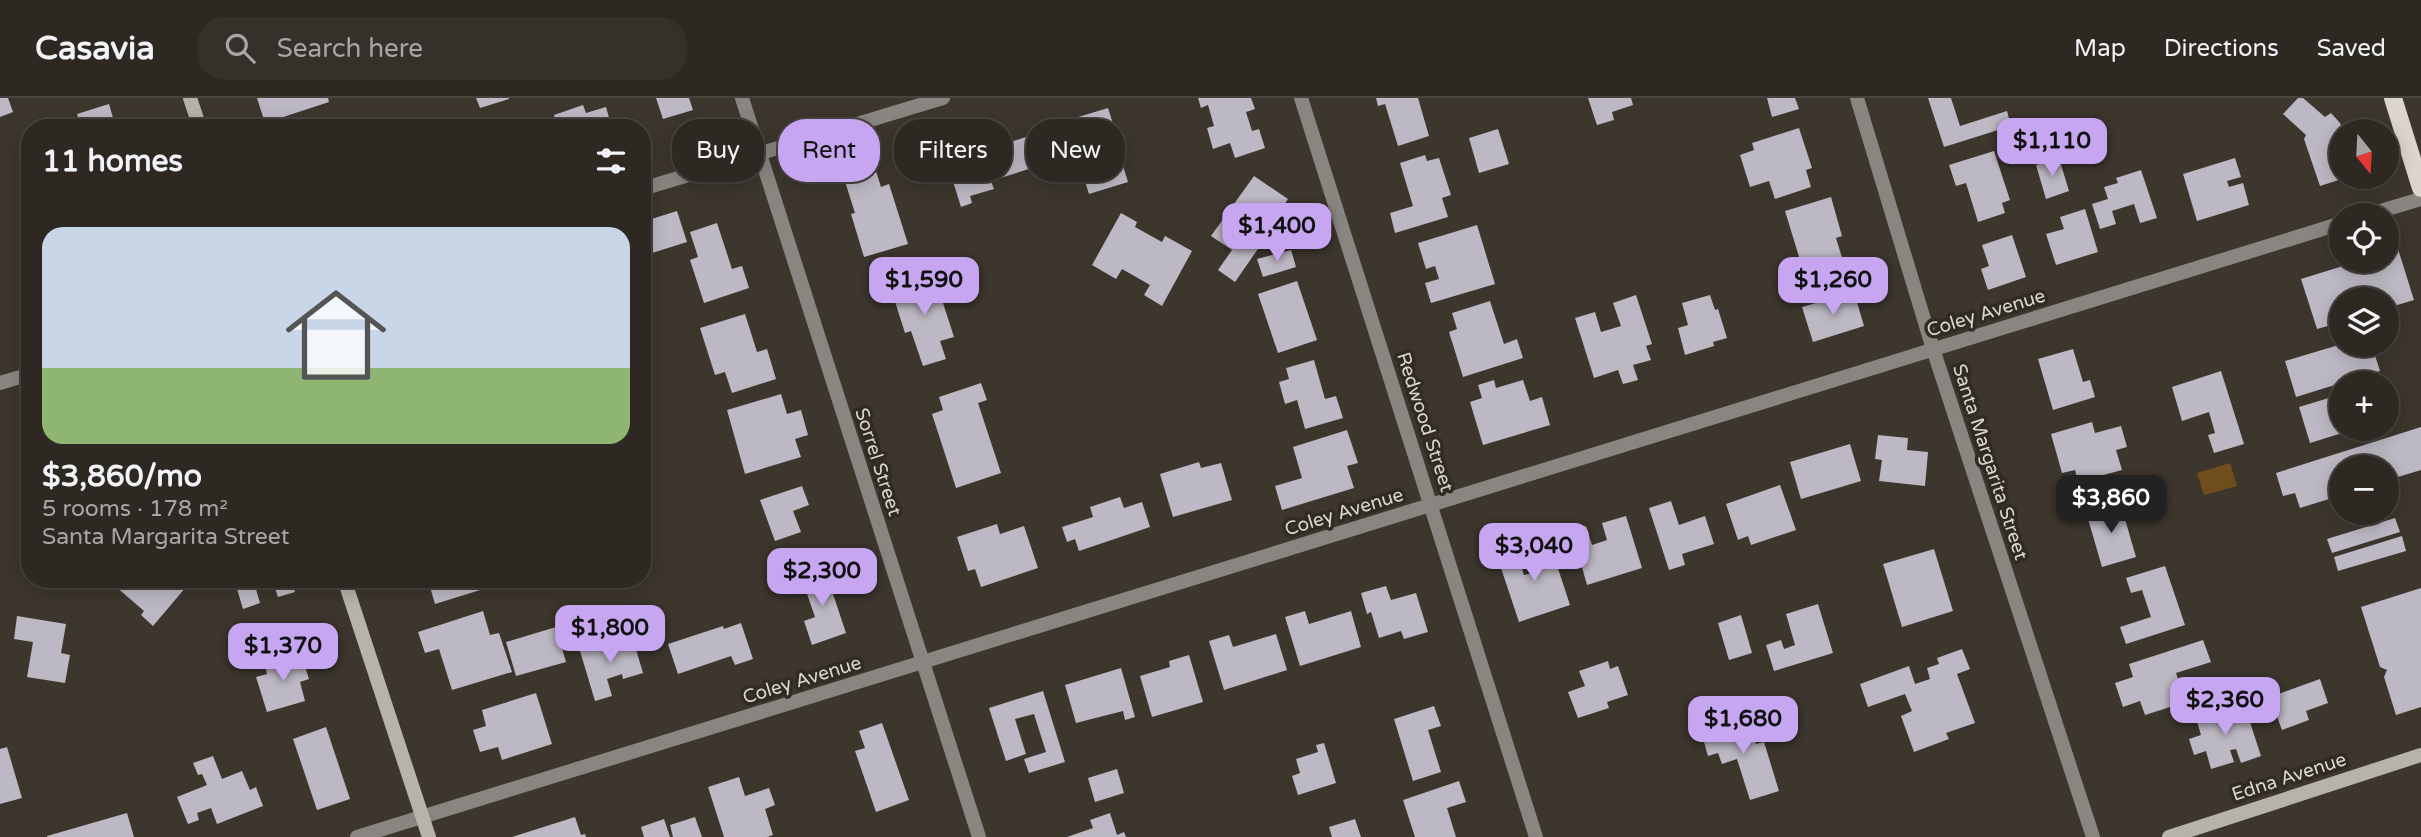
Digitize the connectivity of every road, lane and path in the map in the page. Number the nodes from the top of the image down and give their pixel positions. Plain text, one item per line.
1 (190, 98) edge
2 (741, 98) edge
3 (943, 98) edge
4 (1301, 98) edge
5 (1857, 98) edge
6 (2393, 98) edge
7 (197, 119) edge
8 (748, 119) edge
9 (764, 152) edge
10 (764, 170) edge
11 (672, 180) edge
12 (651, 186) edge
13 (2421, 188) edge
14 (2421, 199) edge
15 (2399, 206) edge
16 (2329, 227) edge
17 (1933, 349) junction
18 (21, 377) edge
19 (0, 383) edge
20 (1431, 505) junction
21 (347, 588) edge
22 (922, 663) junction
23 (2421, 755) edge
24 (423, 817) junction
25 (357, 837) edge
26 (429, 837) edge
27 (979, 837) edge
28 (1536, 837) edge
29 (2092, 837) edge
30 (2169, 837) edge

1 - 7 street
2 - 8 street, Sorrel Street
3 - 9 street
4 - 20 street, Redwood Street
5 - 17 street, Santa Margarita Street
6 - 13 main road
10 - 22 street, Sorrel Street
11 - 12 street
14 - 15 street
16 - 17 street, Coley Avenue
17 - 20 street, Coley Avenue
17 - 29 street, Santa Margarita Street
18 - 19 street
20 - 22 street, Coley Avenue
20 - 28 street, Redwood Street
21 - 24 street
22 - 24 street, Coley Avenue
22 - 27 street, Sorrel Street
23 - 30 street, Edna Avenue
24 - 25 street, Coley Avenue
24 - 26 street

